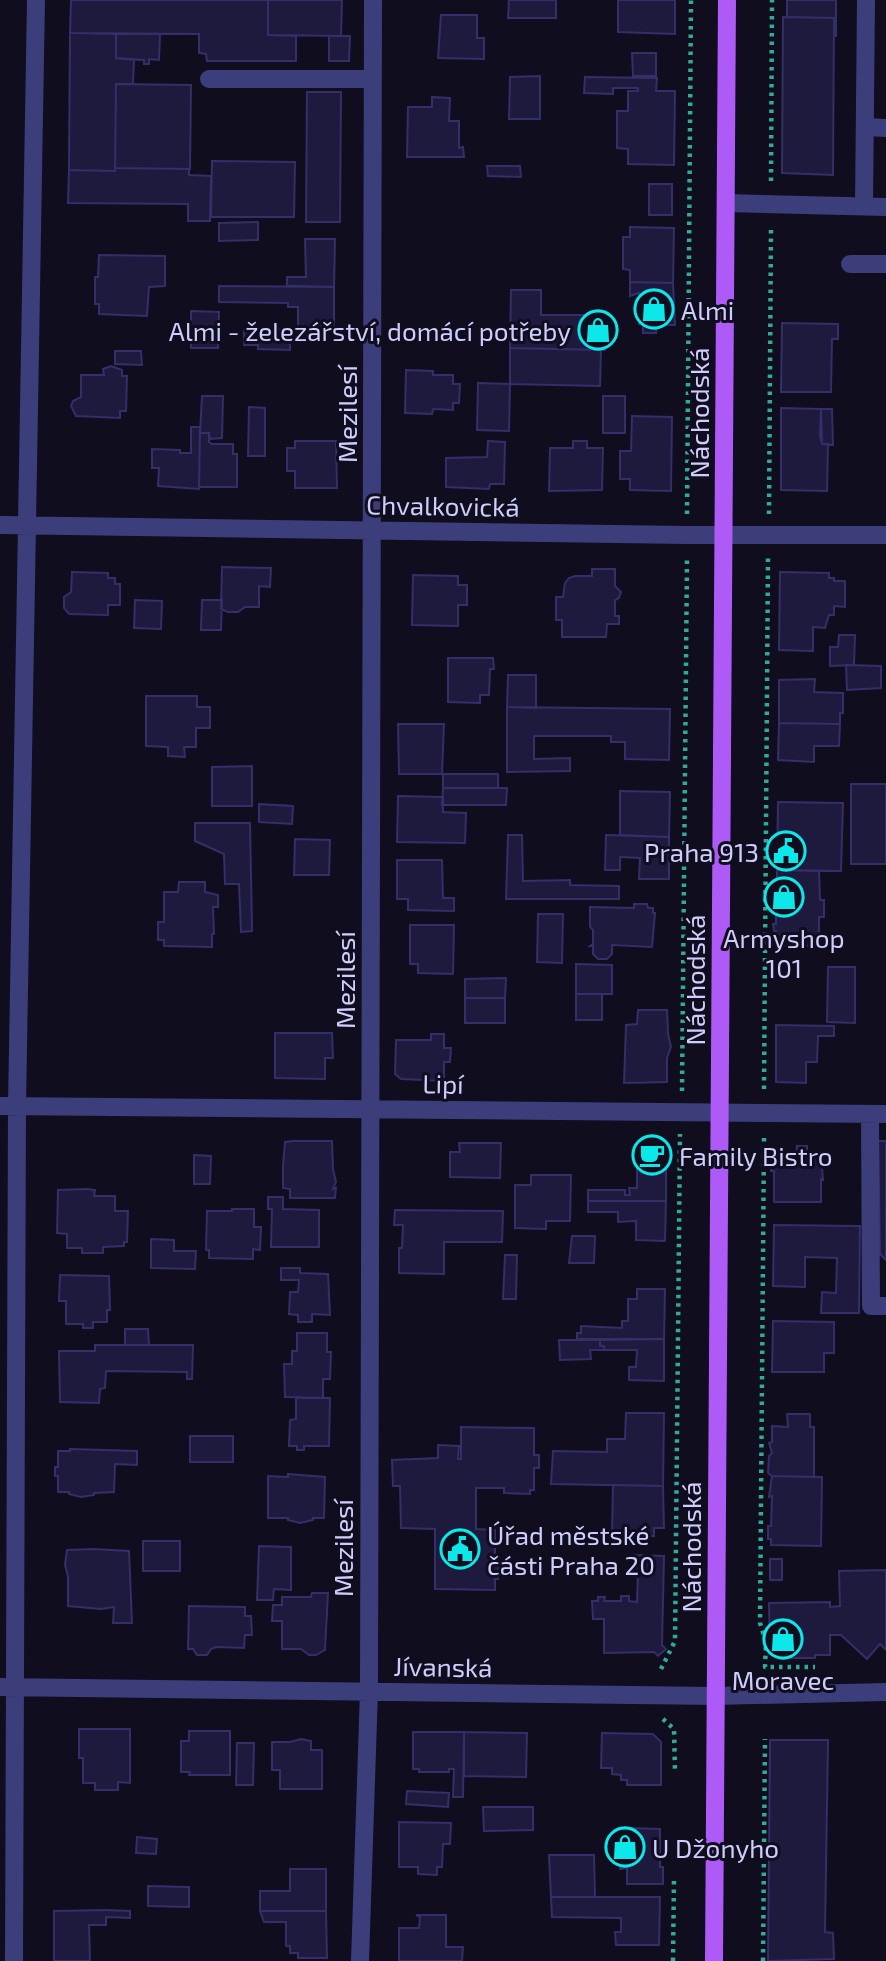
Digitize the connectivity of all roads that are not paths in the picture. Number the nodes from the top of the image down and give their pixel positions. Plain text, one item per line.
1 (36, 0) edge
2 (373, 0) edge
3 (727, 0) edge
4 (866, 0) edge
5 (209, 79) dead end
6 (372, 79) junction
7 (865, 127) junction
8 (886, 128) edge
9 (726, 203) junction
10 (864, 206) junction
11 (886, 207) edge
12 (850, 264) dead end
13 (886, 264) edge
14 (0, 525) edge
15 (27, 525) junction
16 (372, 530) junction
17 (724, 534) junction
18 (886, 535) edge
19 (8, 1106) edge
20 (369, 1109) junction
21 (720, 1112) junction
22 (878, 1114) edge
23 (886, 1306) edge
24 (7, 1687) edge
25 (369, 1691) junction
26 (886, 1692) edge
27 (715, 1696) junction
28 (14, 1961) edge
29 (360, 1961) edge
30 (714, 1961) edge

1 - 15 street
2 - 6 street, Mezilesí
3 - 9 main road, Náchodská
4 - 7 street
5 - 6 street
6 - 16 street, Mezilesí
7 - 8 street
7 - 10 street
9 - 10 street
9 - 17 main road, Náchodská
10 - 11 street
12 - 13 street
14 - 15 street, Chvalkovická
15 - 16 street, Chvalkovická
15 - 19 street
16 - 17 street, Chvalkovická
16 - 20 street, Mezilesí
17 - 18 street, Chvalkovická
17 - 21 main road, Náchodská
19 - 20 street, Lipí
19 - 24 street
20 - 21 street, Lipí
20 - 25 street, Mezilesí
21 - 22 street, Lipí
21 - 27 main road, Náchodská
22 - 23 street
24 - 25 street, Jívanská
24 - 28 street
25 - 27 street, Jívanská
25 - 29 street, Mezilesí
26 - 27 street, Jívanská
27 - 30 main road, Náchodská

